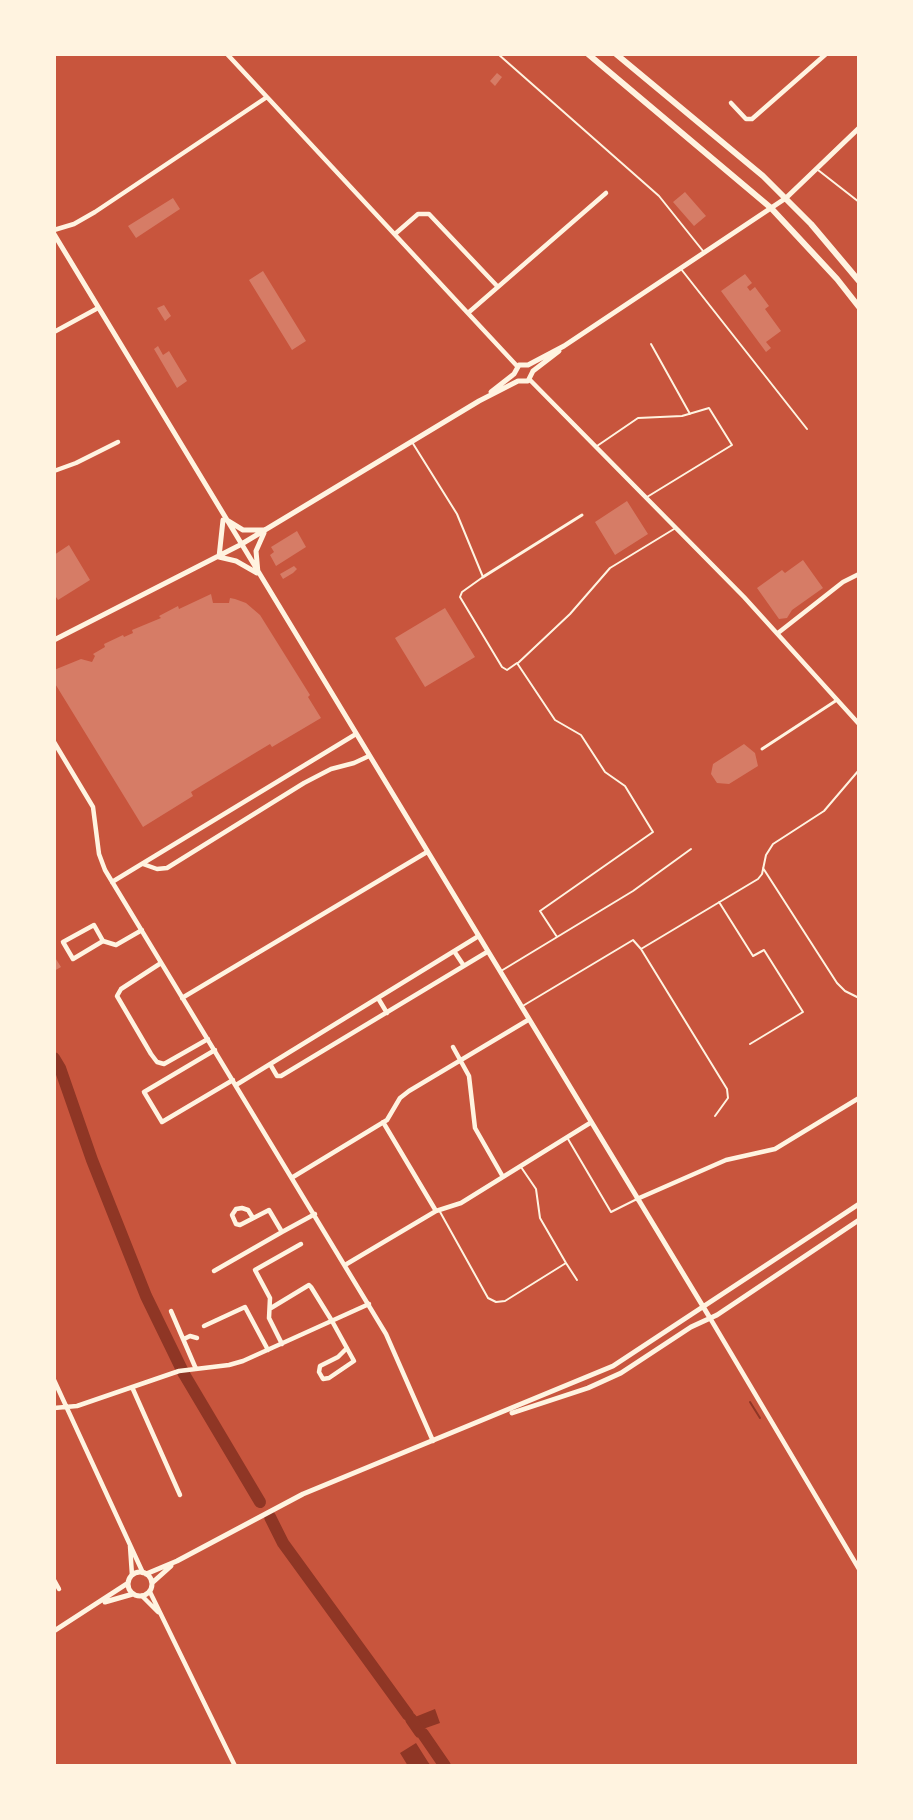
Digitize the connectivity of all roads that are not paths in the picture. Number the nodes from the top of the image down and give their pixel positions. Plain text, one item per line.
1 (227, 54) edge
2 (498, 54) edge
3 (588, 54) edge
4 (616, 54) edge
5 (825, 54) edge
6 (267, 97) junction
7 (731, 103) dead end
8 (859, 128) edge
9 (818, 170) junction
10 (606, 193) dead end
11 (786, 198) junction
12 (859, 202) edge
13 (771, 208) junction
14 (54, 232) edge
15 (395, 234) junction
16 (705, 254) junction
17 (681, 270) junction
18 (859, 281) edge
19 (498, 287) junction
20 (859, 307) edge
21 (98, 308) junction
22 (468, 313) junction
23 (54, 332) edge
24 (651, 344) dead end
25 (564, 346) junction
26 (528, 365) junction
27 (517, 366) junction
28 (533, 371) junction
29 (514, 374) junction
30 (530, 380) junction
31 (518, 381) junction
32 (480, 400) junction
33 (690, 414) junction
34 (807, 429) dead end
35 (118, 442) dead end
36 (411, 442) junction
37 (597, 446) junction
38 (54, 471) edge
39 (648, 497) junction
40 (582, 515) dead end
41 (223, 517) junction
42 (676, 527) junction
43 (265, 530) junction
44 (240, 545) junction
45 (219, 557) junction
46 (258, 574) junction
47 (859, 574) edge
48 (483, 577) junction
49 (778, 633) junction
50 (54, 640) edge
51 (517, 663) junction
52 (837, 700) junction
53 (859, 724) edge
54 (356, 734) junction
55 (54, 742) edge
56 (762, 749) dead end
57 (369, 756) junction
58 (859, 770) edge
59 (295, 772) junction
60 (304, 783) junction
61 (691, 849) dead end
62 (427, 852) junction
63 (143, 864) junction
64 (763, 868) junction
65 (112, 882) junction
66 (719, 902) junction
67 (142, 930) junction
68 (477, 937) junction
69 (557, 937) junction
70 (103, 941) junction
71 (641, 949) junction
72 (454, 951) junction
73 (486, 952) junction
74 (161, 963) junction
75 (464, 966) junction
76 (499, 972) junction
77 (182, 998) junction
78 (378, 998) junction
79 (859, 998) edge
80 (520, 1007) junction
81 (387, 1013) junction
82 (528, 1020) junction
83 (208, 1039) junction
84 (750, 1044) dead end
85 (453, 1047) dead end
86 (215, 1050) junction
87 (461, 1061) junction
88 (270, 1064) junction
89 (233, 1080) junction
90 (237, 1085) junction
91 (859, 1098) edge
92 (715, 1116) dead end
93 (383, 1122) junction
94 (590, 1123) junction
95 (568, 1139) junction
96 (521, 1167) junction
97 (293, 1177) junction
98 (503, 1178) junction
99 (637, 1199) junction
100 (859, 1204) edge
101 (437, 1210) junction
102 (315, 1214) junction
103 (253, 1218) junction
104 (859, 1220) edge
105 (282, 1232) junction
106 (301, 1244) dead end
107 (566, 1263) junction
108 (345, 1265) junction
109 (214, 1271) dead end
110 (577, 1280) dead end
111 (369, 1304) junction
112 (271, 1308) junction
113 (704, 1308) junction
114 (171, 1311) dead end
115 (710, 1318) junction
116 (332, 1321) junction
117 (204, 1326) dead end
118 (197, 1338) dead end
119 (184, 1339) junction
120 (282, 1344) junction
121 (347, 1348) junction
122 (268, 1350) junction
123 (196, 1369) junction
124 (54, 1380) edge
125 (132, 1387) junction
126 (54, 1408) edge
127 (65, 1408) junction
128 (476, 1424) junction
129 (433, 1441) junction
130 (180, 1495) dead end
131 (129, 1543) junction
132 (177, 1561) junction
133 (859, 1569) edge
134 (145, 1573) junction
135 (132, 1575) junction
136 (54, 1580) edge
137 (128, 1583) junction
138 (152, 1583) junction
139 (59, 1590) dead end
140 (150, 1592) junction
141 (134, 1594) junction
142 (142, 1596) junction
143 (94, 1605) junction
144 (162, 1616) junction
145 (54, 1631) edge
146 (235, 1766) edge

1 - 6 street
2 - 16 lane
3 - 13 main road
4 - 11 main road
5 - 7 street
6 - 14 street
6 - 15 street
8 - 9 street
9 - 11 street
9 - 12 lane
10 - 19 street
11 - 13 street
11 - 18 main road
13 - 16 street
13 - 20 main road
14 - 21 street
15 - 19 street
15 - 22 street
16 - 17 street
17 - 25 street
17 - 34 lane
19 - 22 street
21 - 23 street
21 - 41 street
22 - 27 street
24 - 33 lane
25 - 26 street
25 - 28 street
26 - 27 street
26 - 28 street
27 - 29 street
28 - 30 street
29 - 31 street
29 - 32 street
30 - 31 street
30 - 37 street
31 - 32 street
32 - 36 street
33 - 37 lane
33 - 39 lane
35 - 38 street
36 - 43 street
36 - 48 lane
37 - 39 street
39 - 42 street
40 - 48 street
41 - 43 street
41 - 44 street
41 - 45 street
42 - 49 street
42 - 51 lane
43 - 44 street
43 - 46 street
44 - 45 street
44 - 46 street
45 - 46 street
45 - 50 street
46 - 54 street
47 - 49 street
48 - 51 lane
49 - 52 street
51 - 69 lane
52 - 53 street
52 - 56 street
54 - 57 street
54 - 59 street
55 - 65 street
57 - 60 street
57 - 62 street
58 - 64 lane
59 - 60 street
59 - 63 street
60 - 63 street
61 - 69 lane
62 - 68 street
62 - 77 street
63 - 65 street
64 - 66 lane
64 - 79 lane
65 - 67 street
66 - 71 lane
66 - 84 lane
67 - 70 street
67 - 74 street
68 - 72 street
68 - 73 street
69 - 76 lane
70 - 70 street
71 - 80 lane
71 - 92 lane
72 - 75 street
72 - 78 street
73 - 75 street
73 - 76 street
74 - 77 street
74 - 83 street
75 - 81 street
76 - 80 street
77 - 83 street
78 - 81 street
78 - 88 street
80 - 82 street
81 - 88 street
82 - 87 street
82 - 94 street
83 - 86 street
85 - 87 street
86 - 89 street
86 - 89 street
87 - 93 street
87 - 98 street
88 - 90 street
89 - 90 street
90 - 97 street
91 - 99 street
93 - 97 street
93 - 101 street
94 - 95 street
94 - 99 street
95 - 96 street
95 - 99 lane
96 - 98 street
96 - 107 lane
97 - 102 street
98 - 101 street
99 - 113 street
100 - 113 street
101 - 107 lane
101 - 108 street
102 - 105 street
102 - 108 street
103 - 103 street
103 - 105 street
104 - 115 street
105 - 109 street
106 - 112 street
107 - 110 lane
108 - 111 street
111 - 116 street
111 - 129 street
112 - 116 street
112 - 120 street
113 - 115 street
113 - 128 street
114 - 119 street
115 - 128 street
115 - 133 street
116 - 120 street
116 - 121 street
117 - 122 street
118 - 119 street
119 - 123 street
120 - 122 street
121 - 121 street
122 - 123 street
123 - 125 street
124 - 127 street
125 - 127 street
125 - 130 street
126 - 127 street
127 - 131 street
128 - 129 street
129 - 132 street
131 - 134 street
131 - 135 street
132 - 134 street
132 - 138 street
134 - 135 street
134 - 138 street
135 - 137 street
136 - 139 street
137 - 141 street
137 - 143 street
138 - 140 street
140 - 142 street
140 - 144 street
141 - 142 street
141 - 143 street
142 - 144 street
143 - 145 street
144 - 146 street

